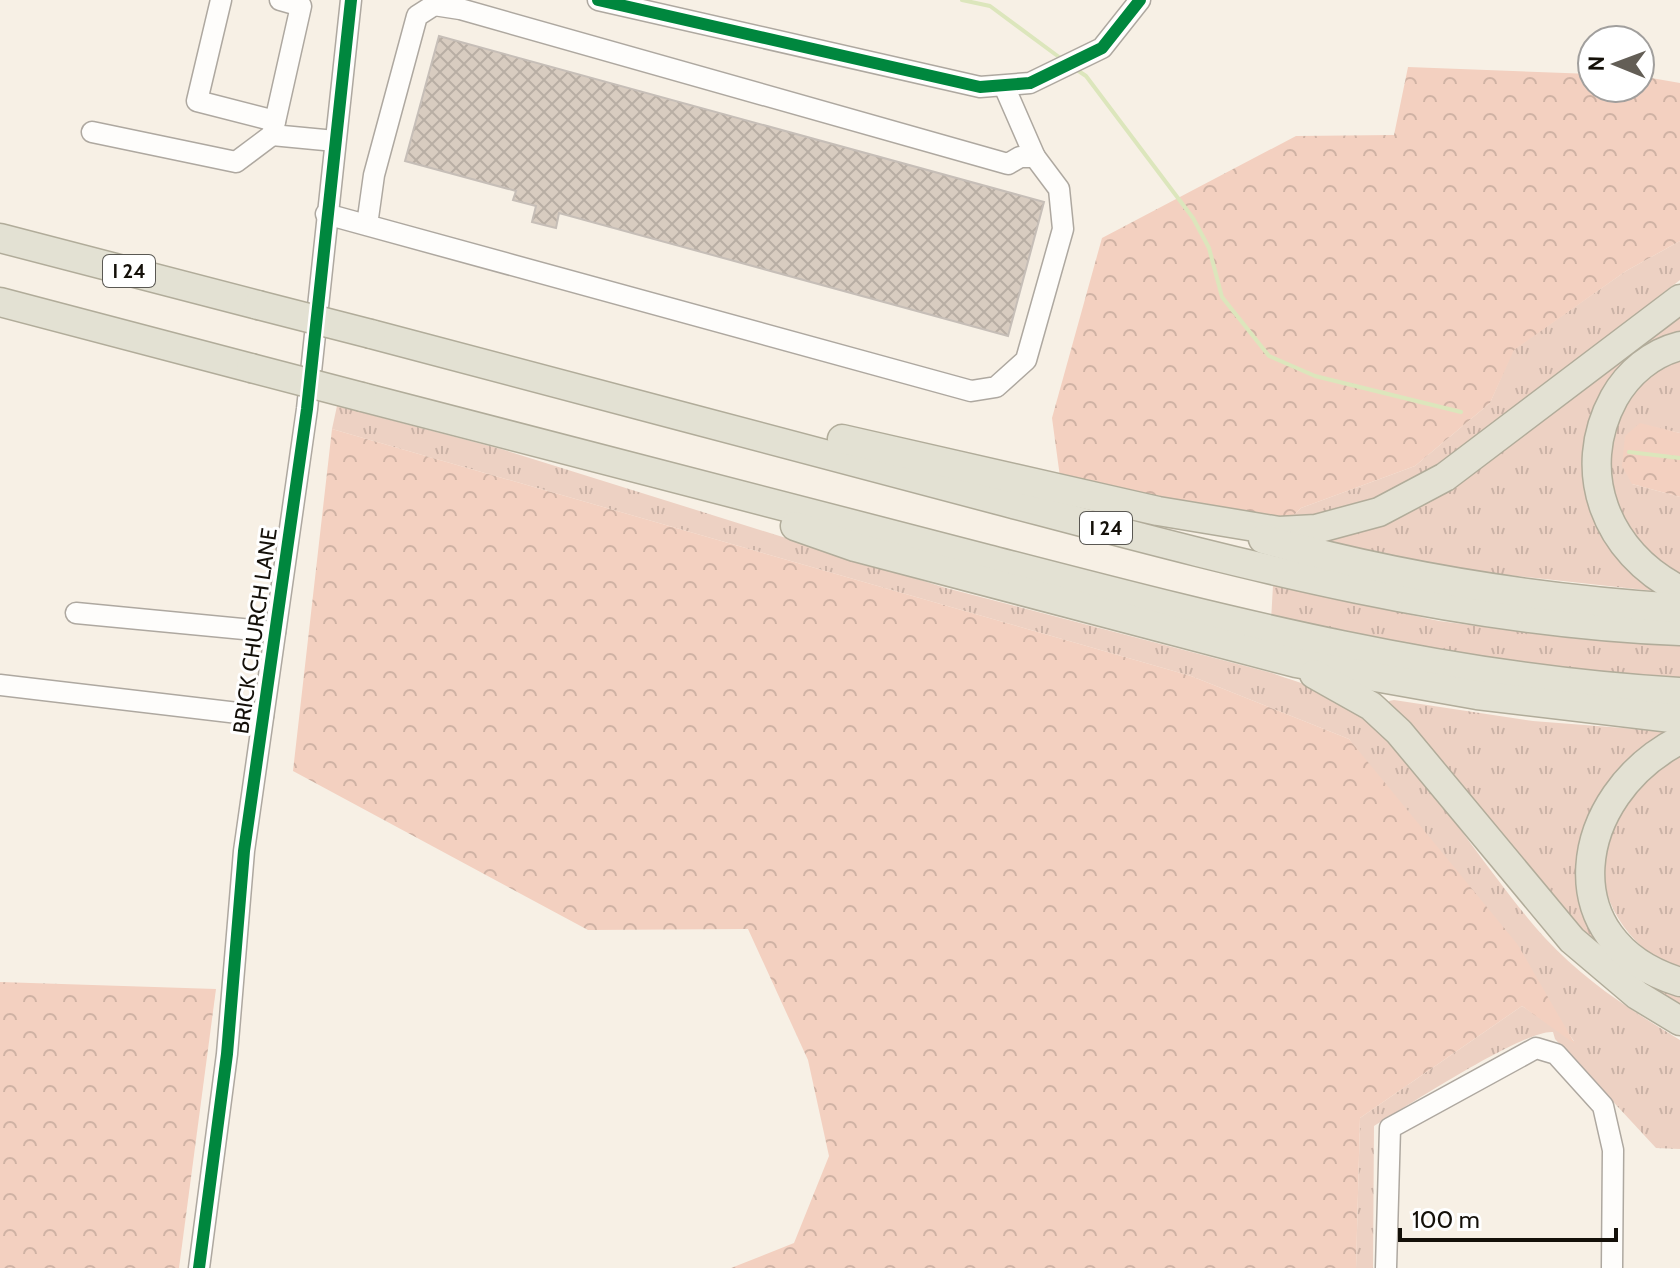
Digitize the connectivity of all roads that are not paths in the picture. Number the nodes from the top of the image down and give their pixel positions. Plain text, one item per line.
1 (221, 0) edge
2 (280, 0) edge
3 (351, 0) edge
4 (598, 0) edge
5 (1140, 0) edge
6 (461, 4) edge
7 (1004, 86) junction
8 (274, 128) junction
9 (92, 132) dead end
10 (335, 141) junction
11 (1035, 157) junction
12 (326, 214) junction
13 (367, 225) junction
14 (0, 238) edge
15 (1680, 299) edge
16 (0, 302) edge
17 (1680, 346) edge
18 (540, 379) junction
19 (582, 453) junction
20 (1158, 511) junction
21 (1680, 590) edge
22 (1680, 608) edge
23 (76, 613) dead end
24 (1680, 631) edge
25 (275, 632) junction
26 (1296, 663) junction
27 (0, 685) edge
28 (1680, 692) edge
29 (263, 716) junction
30 (1680, 719) edge
31 (1680, 740) edge
32 (1680, 982) edge
33 (1680, 1021) edge
34 (199, 1268) edge
35 (1386, 1268) edge
36 (1612, 1268) edge

1 - 8 street
2 - 8 street
3 - 10 street, BRICK CHURCH LANE
4 - 7 street
5 - 7 street
6 - 11 street
6 - 13 street
7 - 11 street
8 - 9 street
8 - 10 street
10 - 12 street, BRICK CHURCH LANE
11 - 13 street
12 - 13 street
12 - 25 street, BRICK CHURCH LANE
14 - 18 highway, I 24, bridge
15 - 20 highway
16 - 19 highway, bridge
17 - 21 highway
18 - 20 highway
18 - 24 highway, I 24
19 - 26 highway
19 - 28 highway
20 - 22 highway
23 - 25 street
25 - 29 street, BRICK CHURCH LANE
26 - 30 highway
26 - 33 highway
27 - 29 street
29 - 34 street, BRICK CHURCH LANE
31 - 32 highway
35 - 36 street

